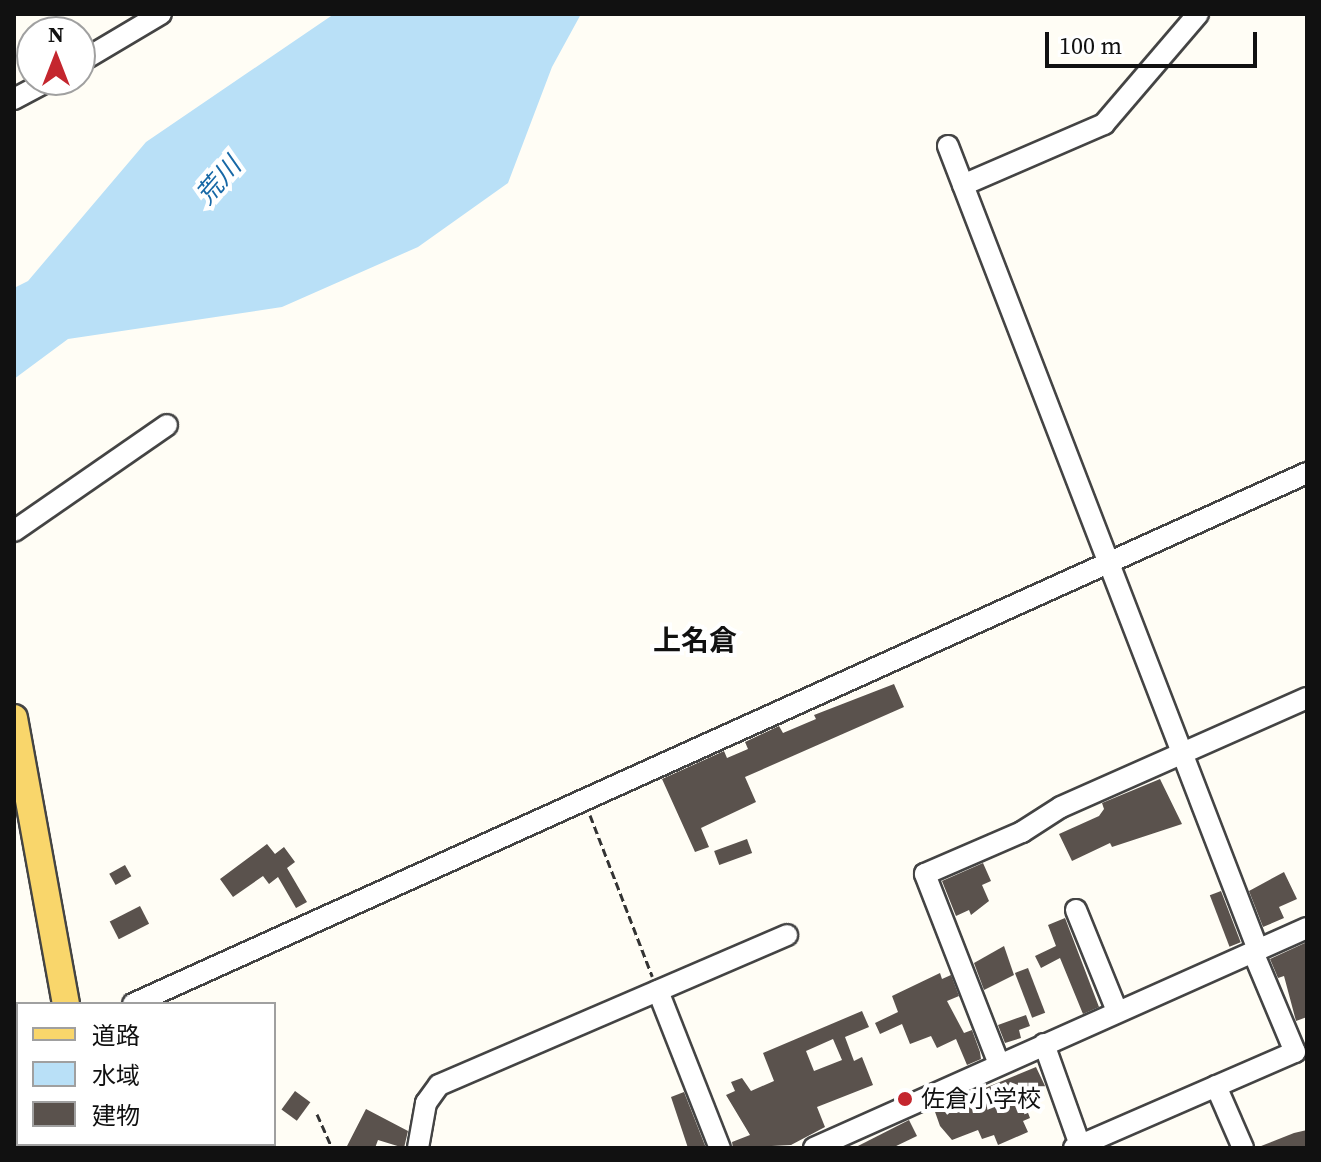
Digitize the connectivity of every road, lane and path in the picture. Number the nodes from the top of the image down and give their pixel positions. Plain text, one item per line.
1 (161, 14) edge
2 (1198, 14) edge
3 (96, 53) edge
4 (948, 146) dead end
5 (963, 185) junction
6 (167, 425) dead end
7 (1307, 473) edge
8 (14, 531) edge
9 (1108, 561) junction
10 (1307, 698) edge
11 (14, 718) edge
12 (1183, 754) junction
13 (14, 780) edge
14 (583, 796) junction
15 (1076, 910) dead end
16 (1307, 928) edge
17 (787, 935) dead end
18 (1256, 951) junction
19 (658, 991) junction
20 (52, 1002) edge
21 (66, 1002) edge
22 (137, 1002) edge
23 (1117, 1011) junction
24 (1044, 1044) junction
25 (999, 1064) junction
26 (1216, 1086) junction
27 (317, 1114) dead end
28 (1077, 1147) edge
29 (332, 1148) edge
30 (418, 1148) edge
31 (720, 1148) edge
32 (814, 1148) edge
33 (1243, 1148) edge

1 - 3 street
2 - 5 street
4 - 5 street
5 - 9 street
6 - 8 street
7 - 9 street
9 - 12 street
9 - 14 street
10 - 12 street
11 - 21 main road
12 - 18 street
12 - 25 street
13 - 20 main road
14 - 19 path
14 - 22 street
15 - 23 street
16 - 18 street
17 - 19 street
18 - 23 street
18 - 26 street
19 - 30 street
19 - 31 street
23 - 24 street
24 - 25 street
24 - 28 street
25 - 32 street
26 - 28 street
26 - 33 street
27 - 29 path

